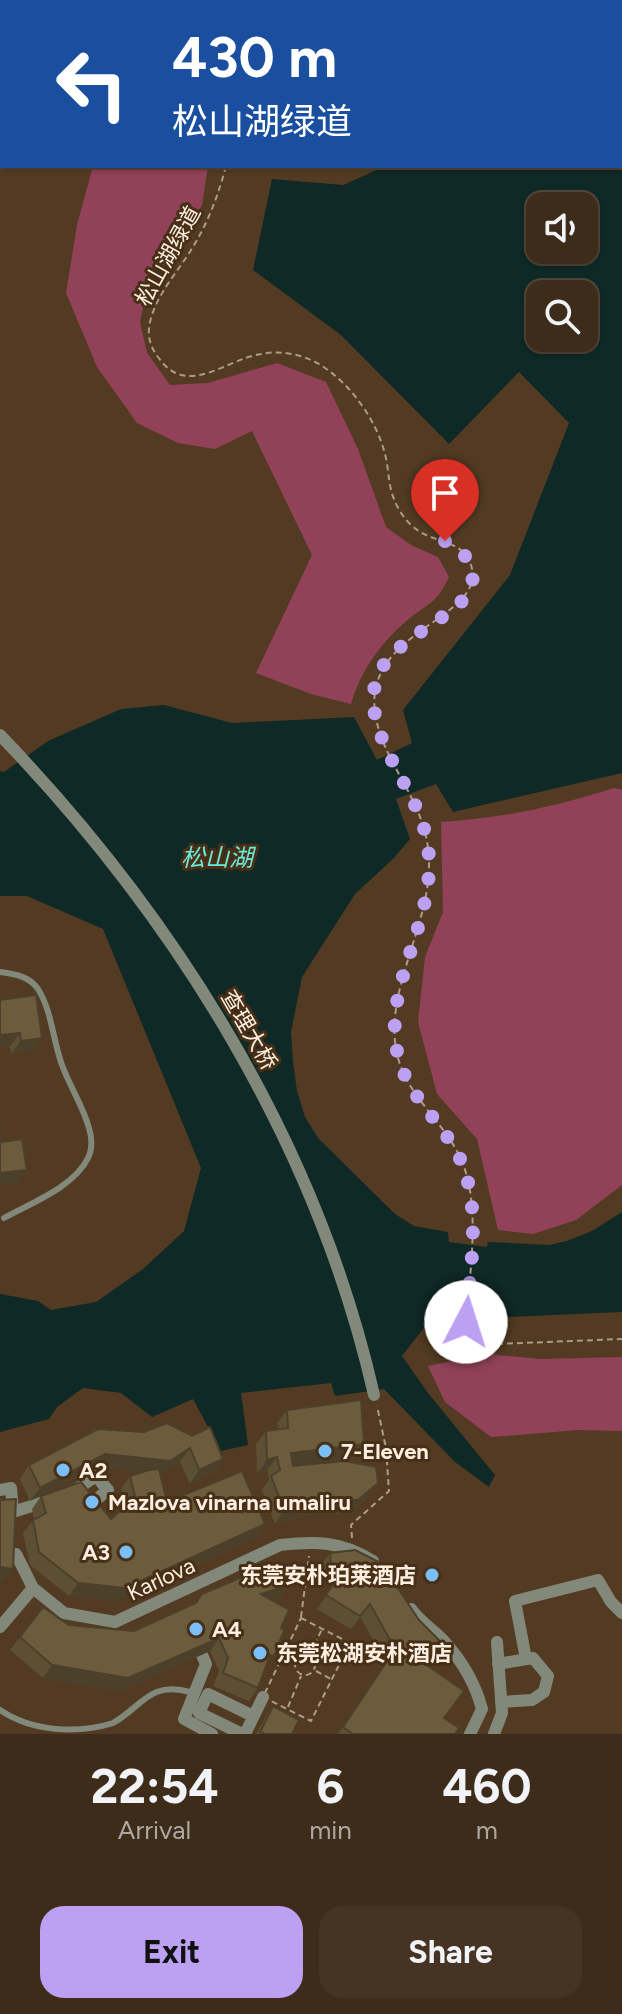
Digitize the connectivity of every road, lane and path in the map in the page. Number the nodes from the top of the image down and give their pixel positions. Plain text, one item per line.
1 (225, 168) edge
2 (0, 735) edge
3 (0, 972) edge
4 (4, 1218) dead end
5 (622, 1339) edge
6 (465, 1345) junction
7 (447, 1346) dead end
8 (374, 1395) joint
9 (79, 1488) junction
10 (0, 1490) edge
11 (352, 1548) junction
12 (16, 1554) edge
13 (310, 1564) dead end
14 (382, 1566) edge
15 (33, 1588) junction
16 (404, 1599) edge
17 (622, 1613) edge
18 (301, 1618) junction
19 (0, 1627) edge
20 (322, 1629) junction
21 (497, 1642) dead end
22 (284, 1653) junction
23 (202, 1655) edge
24 (309, 1655) junction
25 (526, 1659) junction
26 (296, 1660) junction
27 (498, 1664) junction
28 (315, 1671) junction
29 (302, 1675) junction
30 (331, 1679) junction
31 (197, 1695) junction
32 (263, 1697) junction
33 (501, 1702) junction
34 (287, 1709) junction
35 (0, 1710) edge
36 (253, 1716) junction
37 (212, 1734) edge
38 (244, 1734) edge
39 (470, 1734) edge
40 (494, 1734) edge

1 - 6 path, 松山湖绿道
2 - 8 street, 查理大桥
3 - 4 lane
5 - 6 path
6 - 7 path
8 - 11 path
9 - 9 street
9 - 10 street
11 - 14 street
11 - 15 street, Karlova
12 - 15 street
13 - 18 path
15 - 19 street
16 - 39 street
17 - 25 street
18 - 20 path
18 - 22 path
20 - 24 path
20 - 30 path
21 - 27 street
22 - 26 path
22 - 32 path
23 - 31 street
24 - 26 path
24 - 28 path
25 - 27 street
25 - 33 street
26 - 29 path
27 - 33 street
28 - 29 path
28 - 30 path
29 - 34 path
30 - 34 path
31 - 35 lane
31 - 36 street
31 - 37 street
31 - 38 street
32 - 34 path
32 - 36 street
33 - 40 street
36 - 38 street

